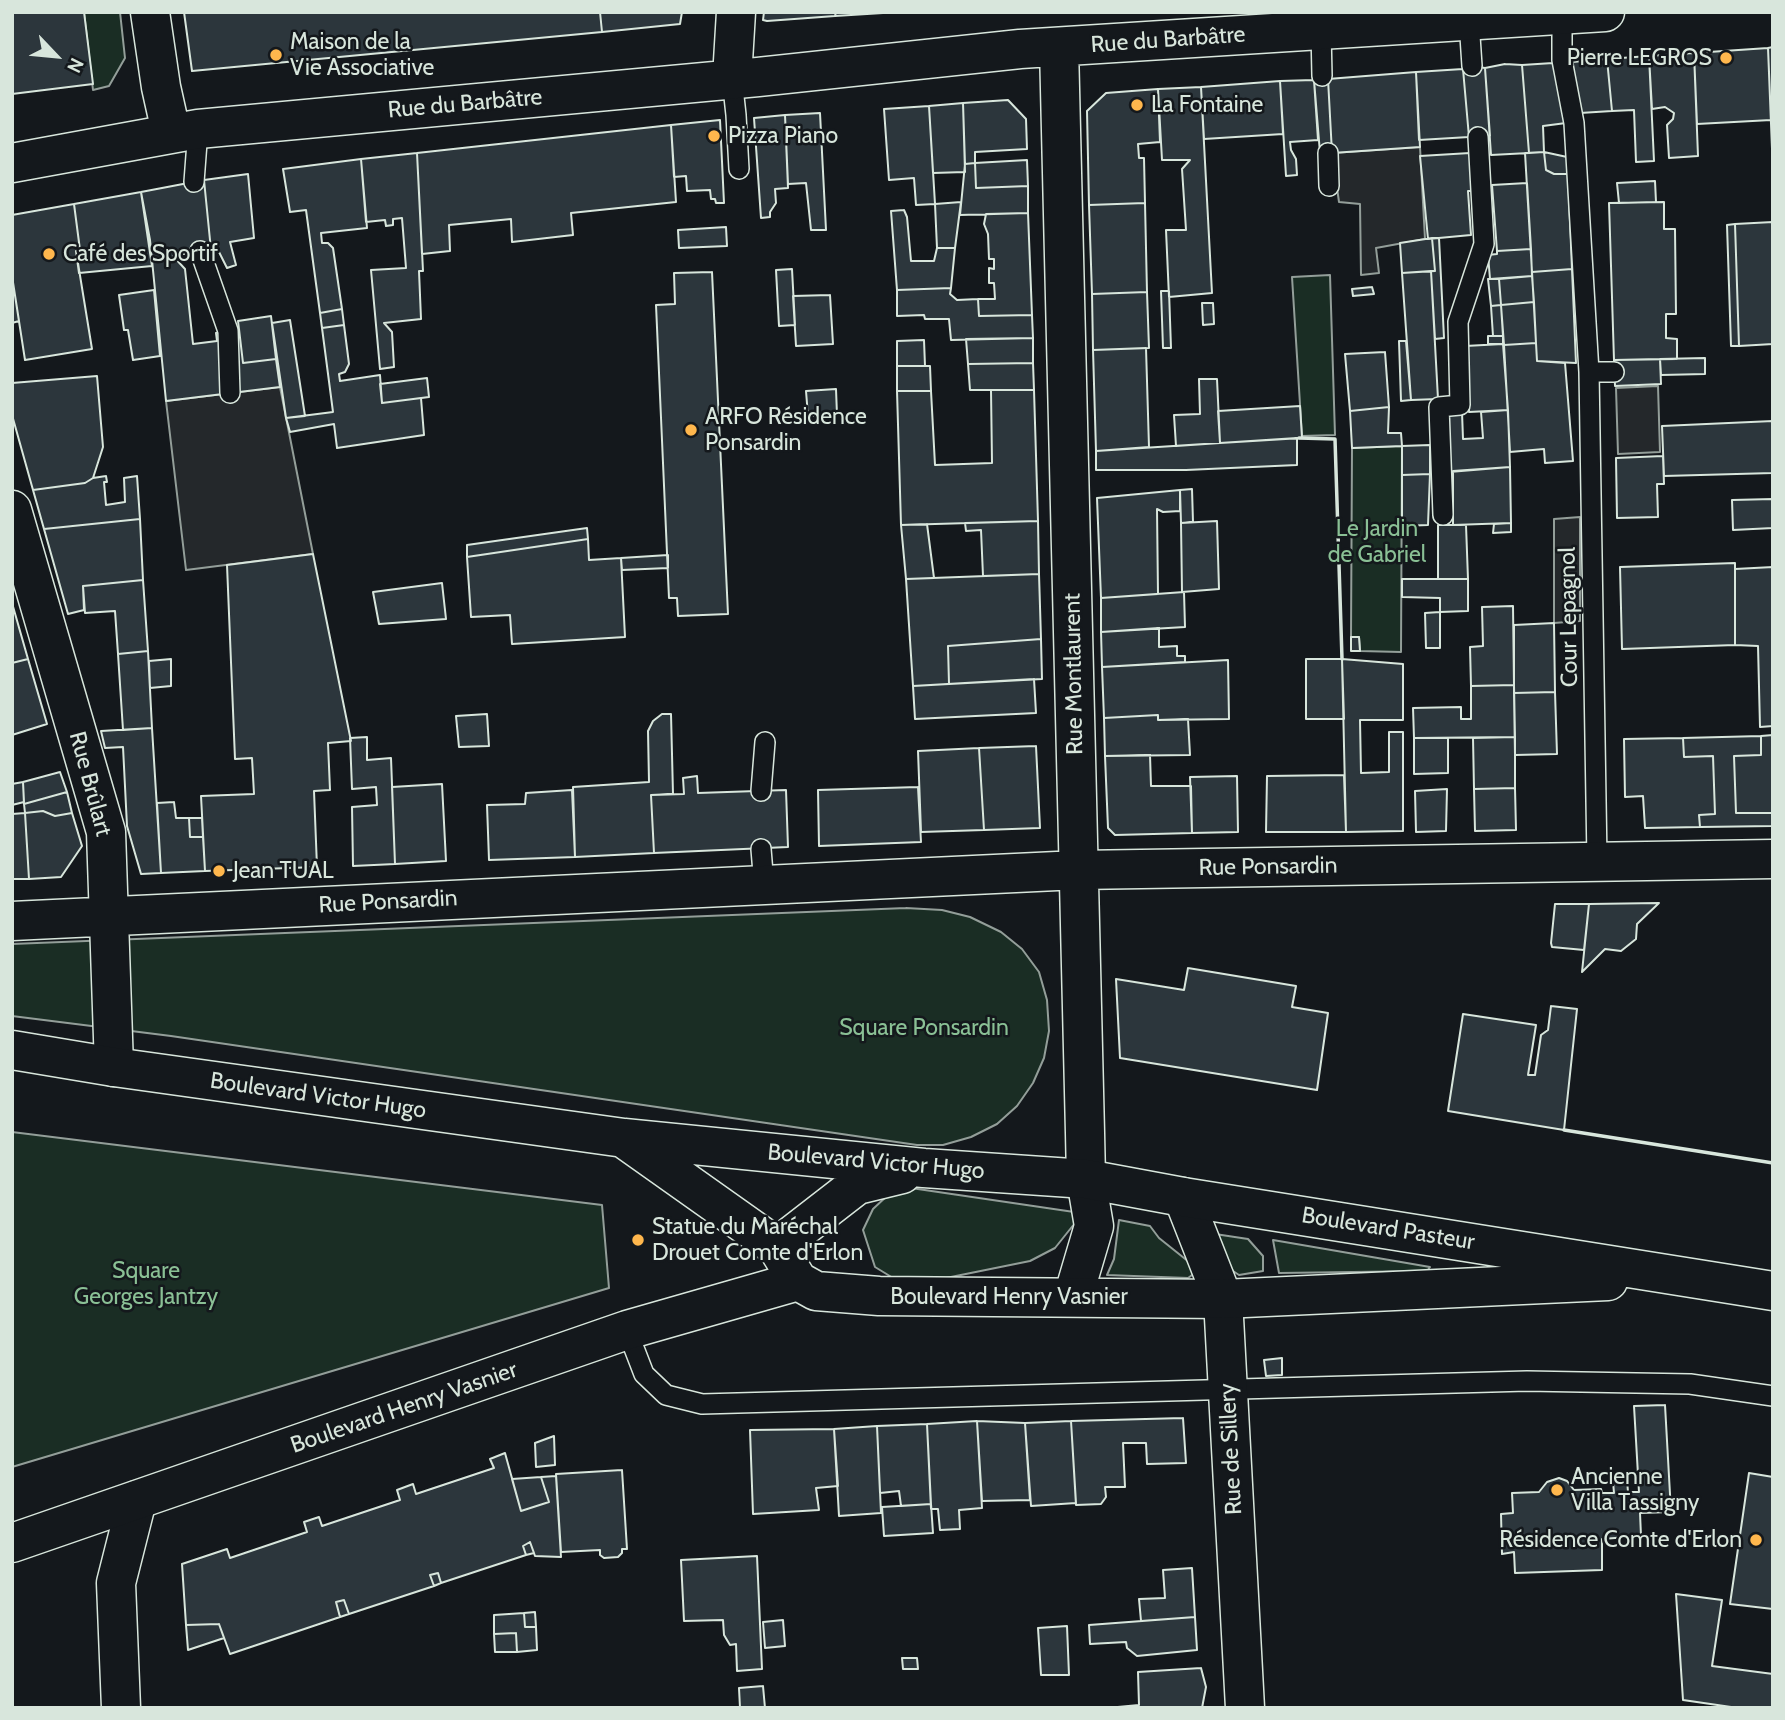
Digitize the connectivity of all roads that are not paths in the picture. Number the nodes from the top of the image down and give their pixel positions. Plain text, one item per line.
1 (150, 12) edge
2 (736, 12) edge
3 (1605, 12) edge
4 (1555, 14) edge
5 (1469, 21) junction
6 (1107, 28) edge
7 (1321, 31) junction
8 (1059, 47) junction
9 (1472, 66) dead end
10 (1322, 76) dead end
11 (732, 79) junction
12 (185, 131) junction
13 (1478, 137) dead end
14 (1328, 153) dead end
15 (12, 163) edge
16 (739, 169) dead end
17 (194, 182) dead end
18 (1329, 186) dead end
19 (200, 251) dead end
20 (1589, 372) junction
21 (1614, 372) dead end
22 (230, 393) dead end
23 (12, 510) edge
24 (1443, 515) dead end
25 (765, 742) dead end
26 (761, 791) dead end
27 (1773, 859) edge
28 (1597, 861) junction
29 (1078, 870) junction
30 (109, 915) junction
31 (12, 921) edge
32 (12, 1050) edge
33 (114, 1067) junction
34 (624, 1138) junction
35 (924, 1168) junction
36 (1086, 1179) junction
37 (1183, 1197) junction
38 (777, 1247) junction
39 (1691, 1277) junction
40 (798, 1281) junction
41 (1773, 1292) edge
42 (1073, 1297) junction
43 (1223, 1298) junction
44 (627, 1329) junction
45 (1228, 1388) junction
46 (1773, 1396) edge
47 (137, 1500) junction
48 (12, 1543) edge
49 (121, 1708) edge
50 (1245, 1708) edge

1 - 12 street
2 - 11 street
3 - 4 street, Rue du Barbâtre
4 - 5 street, Rue du Barbâtre
4 - 20 lane, Cour Lepagnol
5 - 7 street, Rue du Barbâtre
5 - 9 lane
6 - 7 street, Rue du Barbâtre
6 - 8 street, Rue du Barbâtre
7 - 10 lane
8 - 11 street, Rue du Barbâtre
8 - 29 street, Rue Montlaurent
11 - 12 street, Rue du Barbâtre
11 - 16 lane
12 - 15 street, Rue du Barbâtre
12 - 17 lane
13 - 24 lane
14 - 18 lane
19 - 22 lane
20 - 21 lane
20 - 28 lane, Cour Lepagnol
23 - 30 street, Rue Brûlart
25 - 26 lane
27 - 28 street, Rue Ponsardin
28 - 29 street, Rue Ponsardin
29 - 30 street, Rue Ponsardin
29 - 36 street, Rue Montlaurent
30 - 31 street, Rue Ponsardin
30 - 33 street, Rue Brûlart
32 - 33 street, Boulevard Victor Hugo
33 - 34 street, Boulevard Victor Hugo
34 - 35 street, Boulevard Victor Hugo
34 - 38 street, Boulevard Victor Hugo
35 - 36 street, Boulevard Victor Hugo
35 - 38 street
36 - 37 street, Boulevard Pasteur
36 - 42 street, Rue Montlaurent
37 - 39 street, Boulevard Pasteur
37 - 43 street, Rue de Sillery
38 - 40 street
39 - 41 street, Boulevard Pasteur
39 - 43 street, Boulevard Pasteur
40 - 42 street, Boulevard Henry Vasnier
40 - 44 street, Boulevard Henry Vasnier
42 - 43 street, Boulevard Henry Vasnier
43 - 45 street, Rue de Sillery
44 - 45 lane
44 - 47 street, Boulevard Henry Vasnier
45 - 46 lane
45 - 50 street, Rue de Sillery
47 - 48 street, Boulevard Henry Vasnier
47 - 49 street

